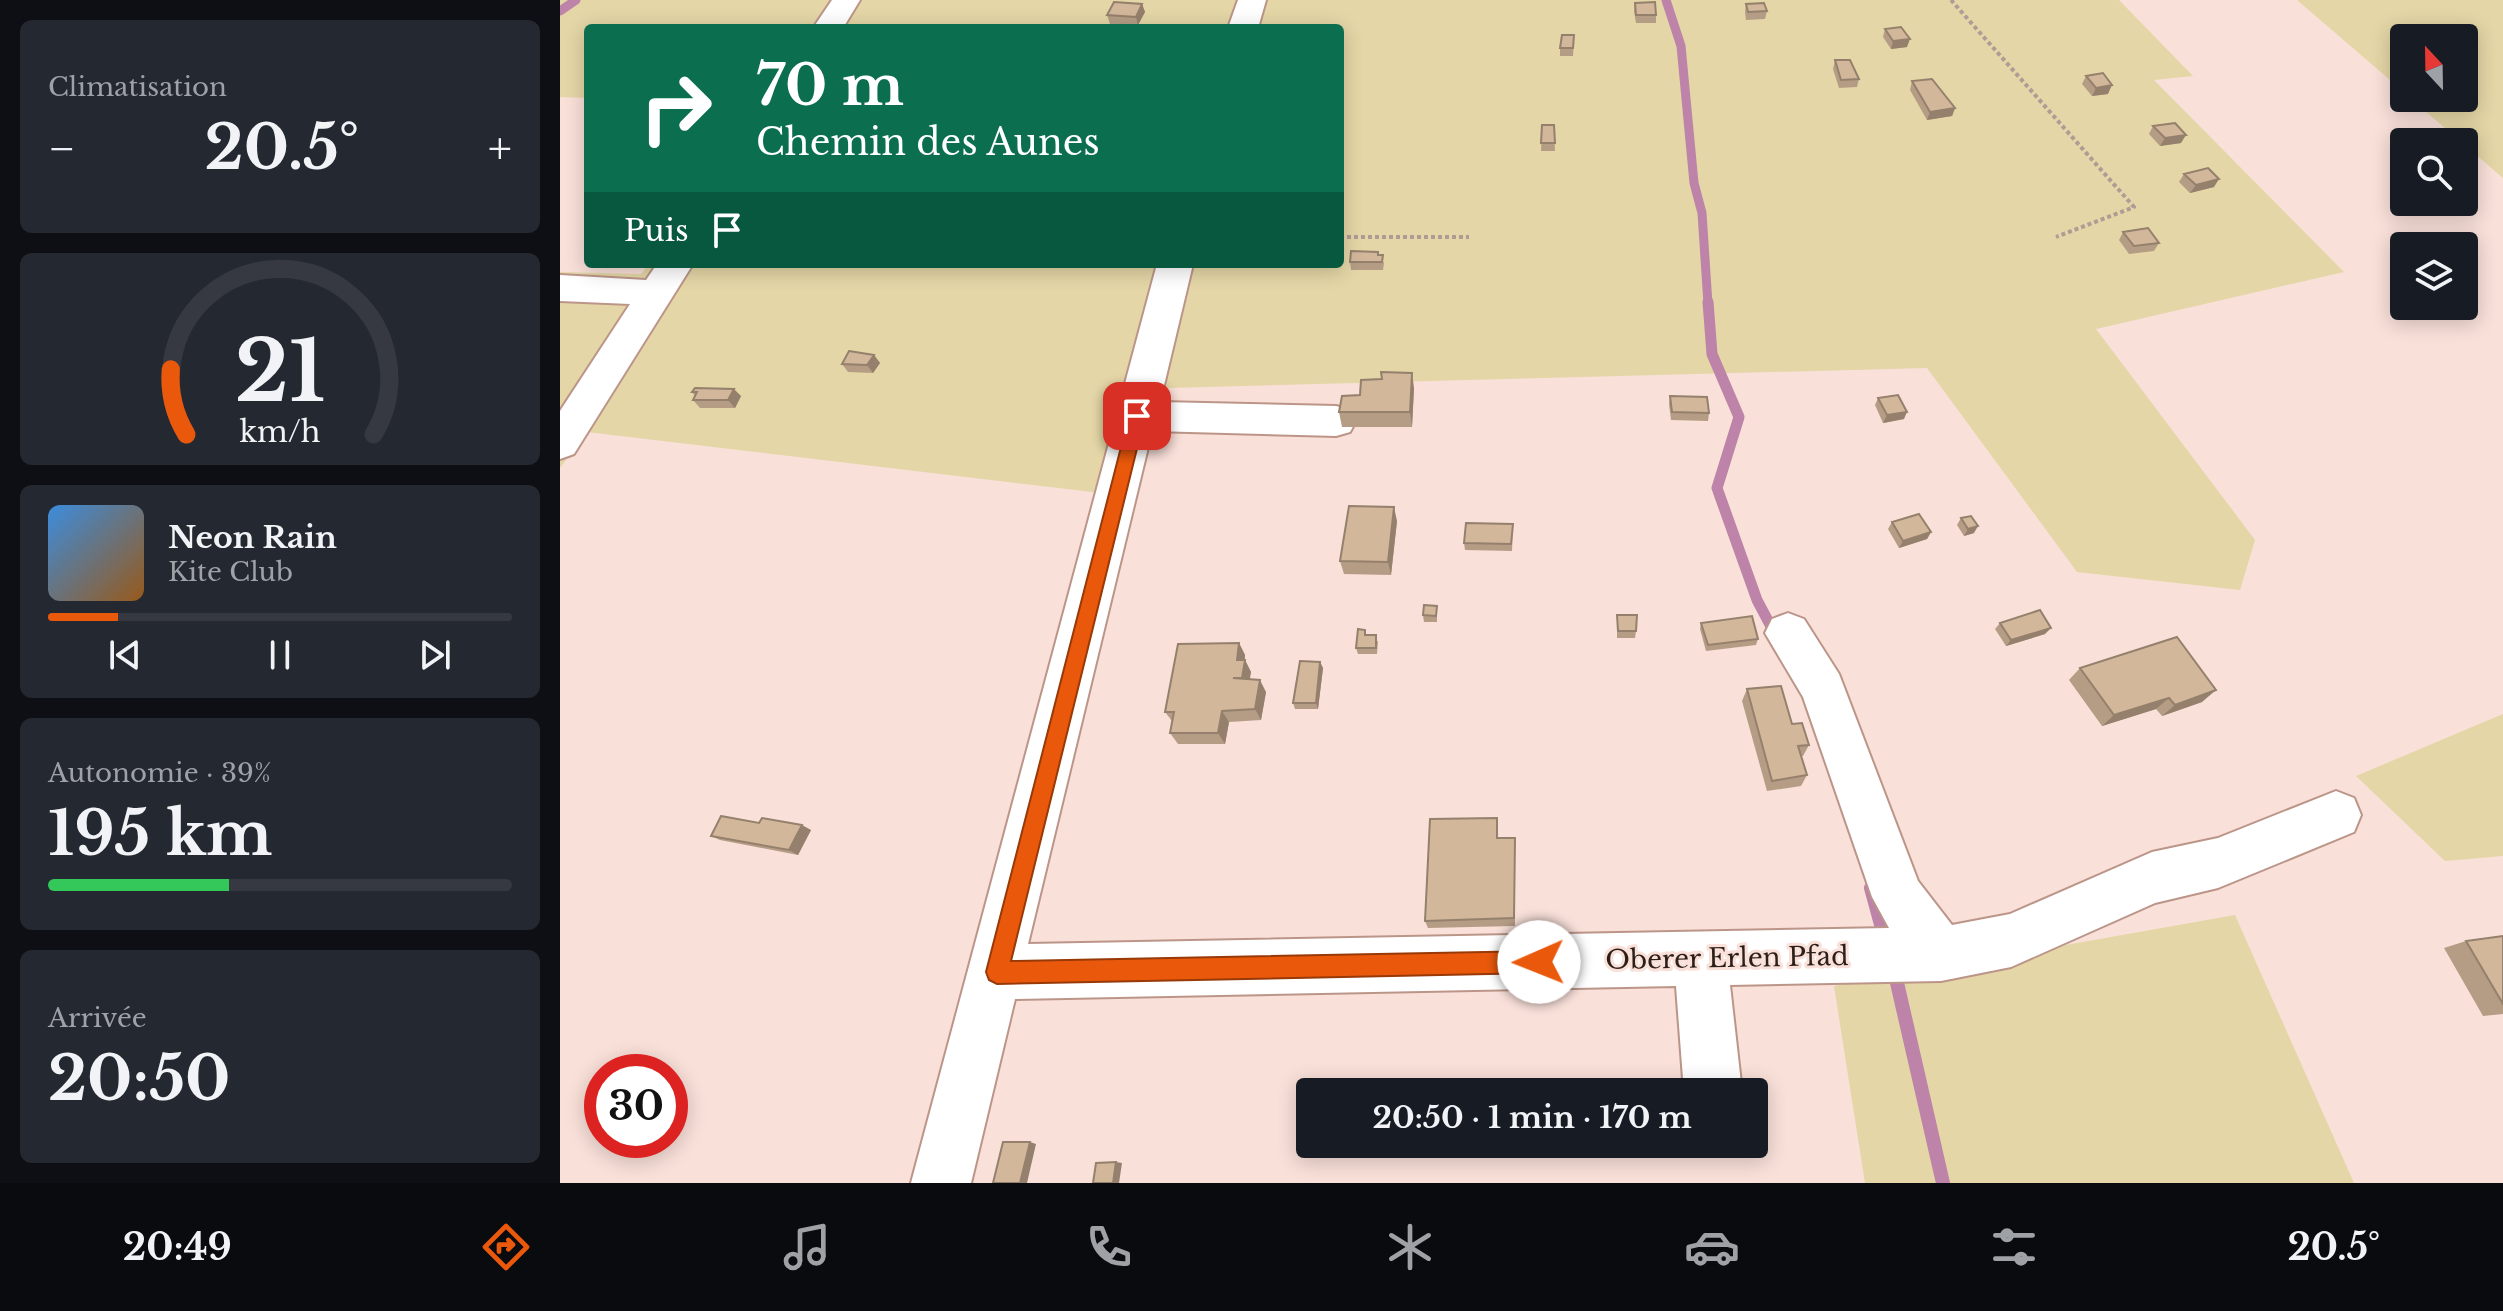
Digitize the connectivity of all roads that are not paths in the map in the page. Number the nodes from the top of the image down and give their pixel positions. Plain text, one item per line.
1 (846, 0) edge
2 (1252, 0) edge
3 (831, 24) edge
4 (1244, 24) edge
5 (1174, 268) edge
6 (666, 278) edge
7 (560, 288) edge
8 (1137, 416) junction
9 (1336, 421) edge
10 (560, 443) edge
11 (1788, 633) dead end
12 (2336, 815) dead end
13 (1941, 954) junction
14 (1699, 958) junction
15 (997, 972) junction
16 (1712, 1078) edge
17 (941, 1183) edge

1 - 3 street
2 - 4 street
5 - 8 street
6 - 7 street
6 - 10 street
8 - 9 street
8 - 15 street
11 - 13 street
12 - 13 street, Oberer Erlen Pfad
13 - 14 street, Oberer Erlen Pfad
14 - 15 street, Oberer Erlen Pfad
14 - 16 street
15 - 17 street

